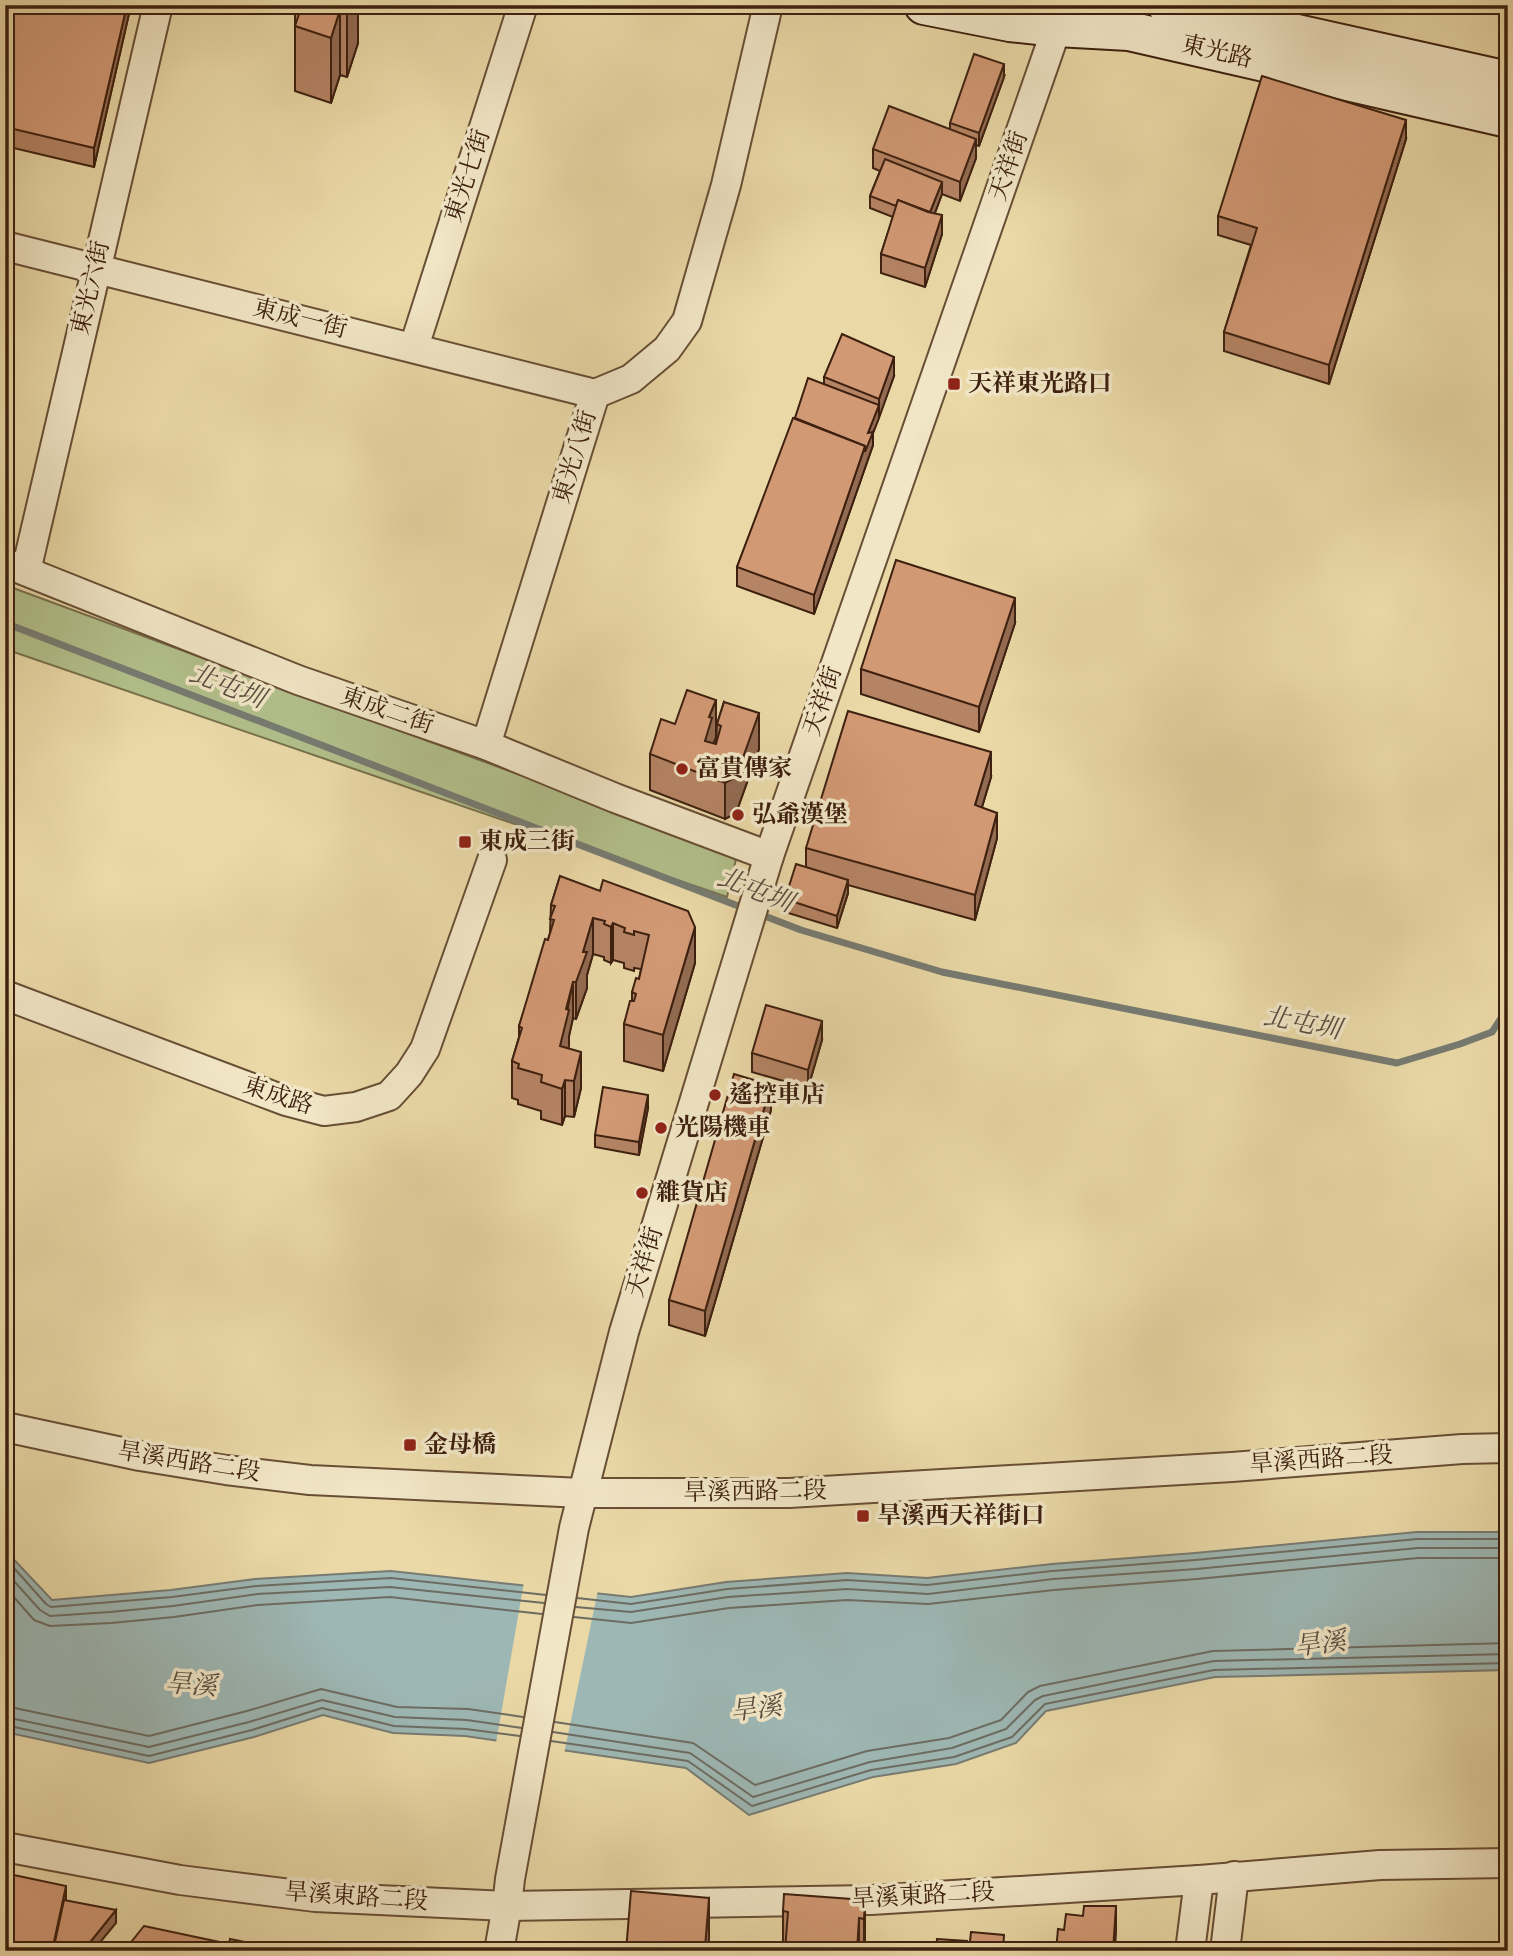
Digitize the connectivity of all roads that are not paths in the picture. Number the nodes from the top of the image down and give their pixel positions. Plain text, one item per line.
1 (158, 5) edge
2 (523, 5) edge
3 (768, 5) edge
4 (924, 5) edge
5 (1167, 5) edge
6 (1061, 16) edge
7 (1508, 81) edge
8 (1508, 118) edge
9 (5, 246) edge
10 (96, 268) junction
11 (414, 347) junction
12 (595, 394) junction
13 (16, 567) edge
14 (486, 746) junction
15 (769, 856) junction
16 (492, 860) dead end
17 (5, 995) edge
18 (5, 1427) edge
19 (1508, 1448) edge
20 (582, 1493) junction
21 (5, 1847) edge
22 (1508, 1863) edge
23 (1234, 1876) junction
24 (1199, 1880) junction
25 (507, 1906) junction
26 (499, 1951) edge
27 (1190, 1951) edge
28 (1226, 1951) edge

1 - 10 street, 東光六街
2 - 11 street, 東光七街
3 - 12 street, 東光八街
4 - 6 street, 東光路
5 - 7 street, 東光路
6 - 8 street, 東光路
6 - 15 street, 天祥街
9 - 10 street, 東成一街
10 - 11 street, 東成一街
10 - 13 street, 東光六街
11 - 12 street, 東成一街
12 - 14 street, 東光八街
13 - 14 street, 東成二街
14 - 15 street, 東成二街
15 - 20 street, 天祥街
16 - 17 street, 東成路
18 - 20 street, 旱溪西路二段
19 - 20 street, 旱溪西路二段
20 - 25 street, 天祥街
21 - 25 street, 旱溪東路二段
22 - 23 street, 旱溪東路二段
23 - 24 street, 旱溪東路二段
23 - 28 street
24 - 25 street, 旱溪東路二段
24 - 27 street
25 - 26 street

